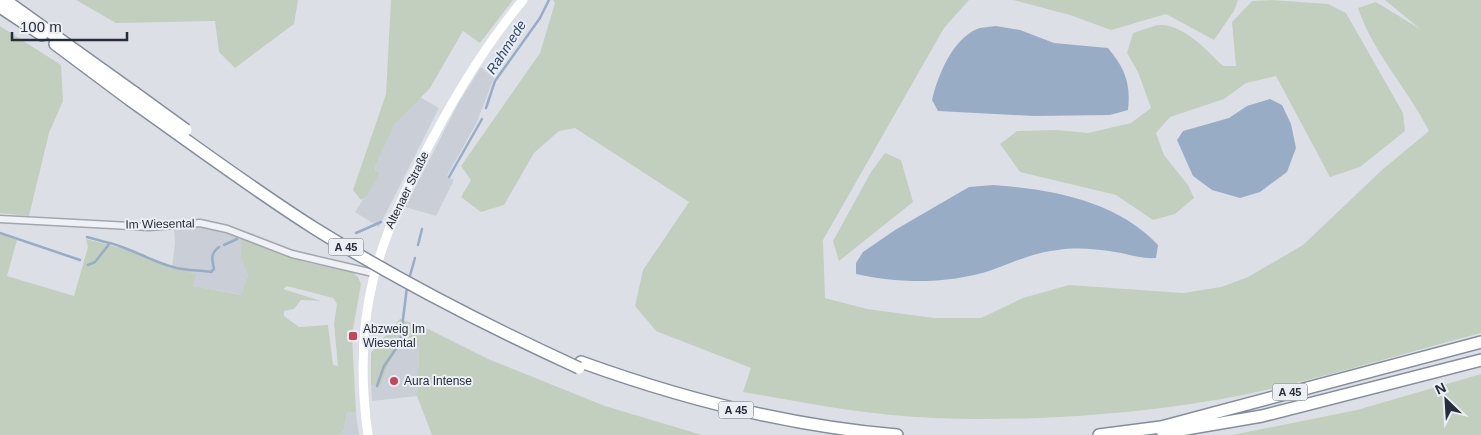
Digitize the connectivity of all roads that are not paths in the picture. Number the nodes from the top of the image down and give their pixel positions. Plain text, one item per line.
1 (5, 0) edge
2 (523, 0) edge
3 (0, 7) edge
4 (133, 97) junction
5 (0, 219) edge
6 (373, 273) junction
7 (1481, 342) edge
8 (1481, 360) edge
9 (580, 365) junction
10 (368, 435) edge
11 (850, 435) edge
12 (897, 435) edge
13 (1099, 435) edge
14 (1152, 435) edge

1 - 4 highway, A 45
2 - 6 main road, Altenaer Straße
3 - 4 highway, A 45
4 - 9 highway, A 45, bridge
5 - 6 street, Im Wiesental
6 - 10 main road, Altenaer Straße
7 - 13 highway, A 45
8 - 14 highway, A 45
9 - 11 highway, A 45
9 - 12 highway, A 45

